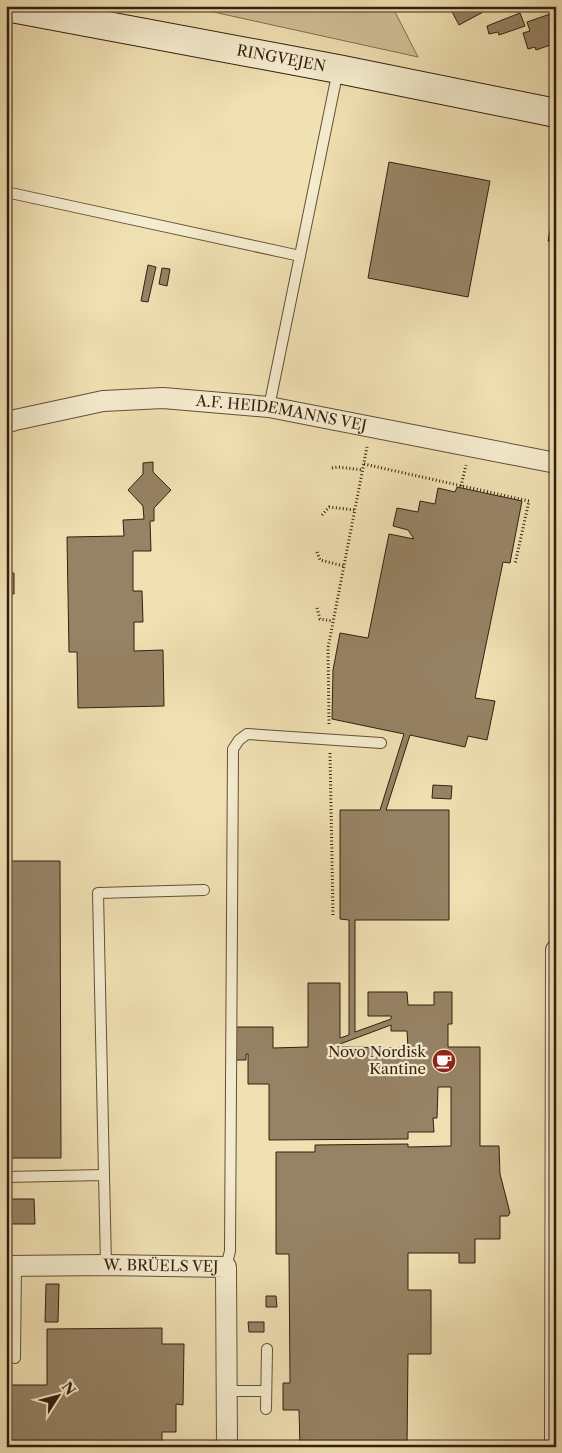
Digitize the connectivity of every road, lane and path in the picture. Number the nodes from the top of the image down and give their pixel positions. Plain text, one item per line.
1 (6, 7) edge
2 (338, 69) junction
3 (556, 113) edge
4 (6, 192) edge
5 (300, 256) junction
6 (269, 407) junction
7 (6, 424) edge
8 (371, 427) junction
9 (556, 463) edge
10 (364, 464) junction
11 (332, 468) dead end
12 (362, 470) junction
13 (355, 510) junction
14 (322, 515) dead end
15 (317, 552) dead end
16 (515, 564) dead end
17 (344, 566) junction
18 (317, 608) dead end
19 (333, 621) junction
20 (329, 740) junction
21 (381, 743) dead end
22 (204, 890) dead end
23 (333, 915) dead end
24 (556, 950) edge
25 (104, 1175) junction
26 (6, 1177) edge
27 (556, 1257) edge
28 (106, 1265) junction
29 (11, 1266) edge
30 (226, 1267) junction
31 (268, 1349) dead end
32 (15, 1358) dead end
33 (227, 1391) junction
34 (266, 1391) junction
35 (266, 1409) dead end
36 (227, 1446) edge
37 (200, 1447) edge
38 (555, 1447) edge

1 - 2 main road, RINGVEJEN
2 - 3 main road, RINGVEJEN
2 - 5 lane
4 - 5 lane
5 - 6 lane
6 - 7 street, A.F. HEIDEMANNS VEJ
6 - 8 street, A.F. HEIDEMANNS VEJ
8 - 9 street, A.F. HEIDEMANNS VEJ
8 - 10 path
10 - 12 path
10 - 16 path
11 - 12 path
12 - 13 path
13 - 14 path
13 - 17 path
15 - 17 path
17 - 19 path
18 - 19 path
19 - 20 path
20 - 21 lane
20 - 23 path
20 - 30 lane
22 - 25 lane
24 - 27 street
25 - 26 lane
25 - 28 lane
27 - 38 street
28 - 29 street, W. BRÜELS VEJ
28 - 30 street, W. BRÜELS VEJ
29 - 32 lane
30 - 33 street, W. BRÜELS VEJ
31 - 34 lane
33 - 34 lane
33 - 36 street, W. BRÜELS VEJ
34 - 35 lane
36 - 37 lane

